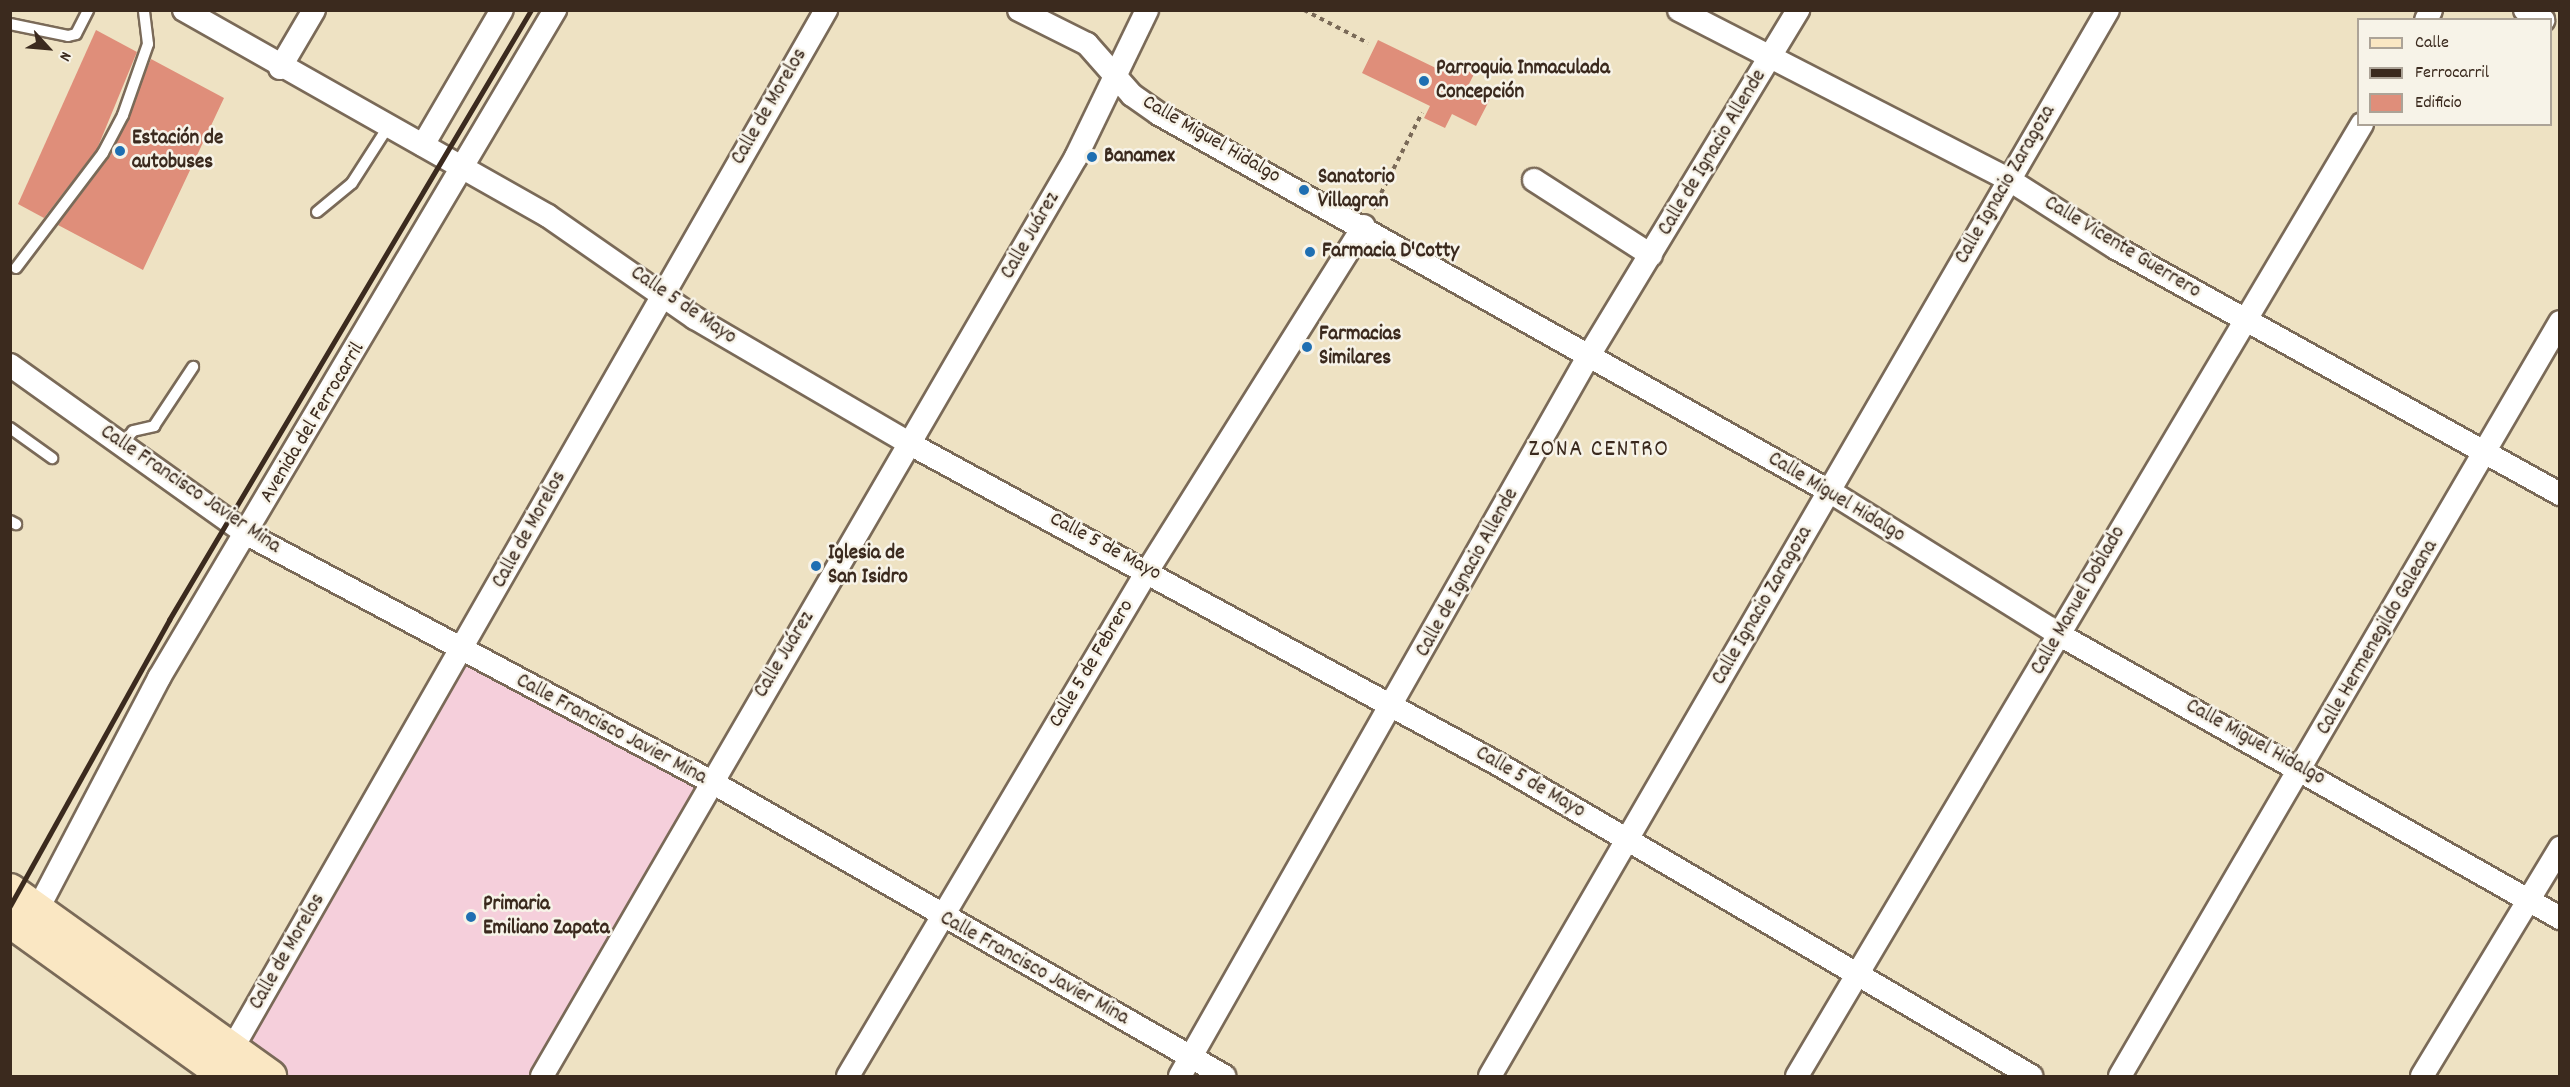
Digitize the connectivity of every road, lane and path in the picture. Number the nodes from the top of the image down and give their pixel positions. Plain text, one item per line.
1 (88, 10) edge
2 (144, 10) edge
3 (184, 10) edge
4 (314, 10) edge
5 (502, 10) edge
6 (555, 10) edge
7 (826, 10) edge
8 (1018, 10) edge
9 (1147, 10) edge
10 (1304, 10) edge
11 (1679, 10) edge
12 (1798, 10) edge
13 (2109, 10) edge
14 (2525, 10) edge
15 (2539, 18) edge
16 (10, 24) edge
17 (1368, 44) dead end
18 (1770, 60) junction
19 (280, 68) junction
20 (1114, 76) junction
21 (1422, 113) dead end
22 (2361, 126) edge
23 (388, 127) junction
24 (423, 145) junction
25 (466, 168) junction
26 (2008, 178) junction
27 (1534, 180) dead end
28 (317, 212) dead end
29 (1364, 226) junction
30 (1651, 255) junction
31 (16, 268) dead end
32 (662, 294) junction
33 (2243, 319) junction
34 (2559, 322) edge
35 (1588, 357) junction
36 (10, 365) edge
37 (193, 367) dead end
38 (10, 428) edge
39 (121, 445) junction
40 (912, 445) junction
41 (2484, 453) junction
42 (52, 458) dead end
43 (1829, 491) junction
44 (2559, 494) edge
45 (247, 534) junction
46 (1148, 570) junction
47 (2060, 635) junction
48 (462, 652) junction
49 (1394, 706) junction
50 (2304, 770) junction
51 (710, 781) junction
52 (1628, 839) junction
53 (2559, 848) edge
54 (10, 890) edge
55 (2529, 900) junction
56 (940, 916) junction
57 (2559, 918) edge
58 (24, 921) edge
59 (1856, 978) junction
60 (1192, 1057) junction
61 (229, 1063) edge
62 (2426, 1075) edge
63 (270, 1077) edge
64 (542, 1077) edge
65 (848, 1077) edge
66 (1180, 1077) edge
67 (1224, 1077) edge
68 (1491, 1077) edge
69 (1797, 1077) edge
70 (2031, 1077) edge
71 (2120, 1077) edge

1 - 16 lane
2 - 31 lane
3 - 19 street, Calle 5 de Mayo
4 - 19 street
5 - 24 street
6 - 25 street, Avenida del Ferrocarril
7 - 32 street, Calle de Morelos
8 - 20 street, Calle Miguel Hidalgo
9 - 20 street, Calle Juárez
10 - 17 path
11 - 18 street, Calle Vicente Guerrero
12 - 18 street, Calle de Ignacio Allende
13 - 26 street, Calle Ignacio Zaragoza
14 - 15 street
18 - 26 street, Calle Vicente Guerrero
18 - 30 street, Calle de Ignacio Allende
19 - 23 street, Calle 5 de Mayo
20 - 29 street, Calle Miguel Hidalgo
20 - 40 street, Calle Juárez
21 - 29 path
22 - 33 street, Calle Manuel Doblado
23 - 24 street, Calle 5 de Mayo
23 - 28 lane
24 - 25 street, Calle 5 de Mayo
25 - 32 street, Calle 5 de Mayo
25 - 45 street, Avenida del Ferrocarril
26 - 33 street, Calle Vicente Guerrero
26 - 43 street, Calle Ignacio Zaragoza
27 - 30 street
29 - 35 street, Calle Miguel Hidalgo
29 - 46 street, Calle 5 de Febrero
30 - 35 street, Calle de Ignacio Allende
32 - 40 street, Calle 5 de Mayo
32 - 48 street, Calle de Morelos
33 - 41 street, Calle Vicente Guerrero
33 - 47 street, Calle Manuel Doblado
34 - 41 street, Calle Hermenegildo Galeana
35 - 43 street, Calle Miguel Hidalgo
35 - 49 street, Calle de Ignacio Allende
36 - 39 street, Calle Francisco Javier Mina
37 - 39 lane
38 - 42 lane
39 - 45 street, Calle Francisco Javier Mina
40 - 46 street, Calle 5 de Mayo
40 - 51 street, Calle Juárez
41 - 44 street, Calle Vicente Guerrero
41 - 50 street, Calle Hermenegildo Galeana
43 - 47 street, Calle Miguel Hidalgo
43 - 52 street, Calle Ignacio Zaragoza
45 - 48 street, Calle Francisco Javier Mina
45 - 58 street, Avenida del Ferrocarril
46 - 49 street, Calle 5 de Mayo
46 - 56 street, Calle 5 de Febrero
47 - 50 street, Calle Miguel Hidalgo
47 - 59 street, Calle Manuel Doblado
48 - 51 street, Calle Francisco Javier Mina
48 - 61 street, Calle de Morelos
49 - 52 street, Calle 5 de Mayo
49 - 60 street, Calle de Ignacio Allende
50 - 55 street, Calle Miguel Hidalgo
50 - 71 street, Calle Hermenegildo Galeana
51 - 56 street, Calle Francisco Javier Mina
51 - 64 street, Calle Juárez
52 - 59 street, Calle 5 de Mayo
52 - 68 street, Calle Ignacio Zaragoza
53 - 55 street
54 - 58 main road
55 - 57 street, Calle Miguel Hidalgo
55 - 62 street
56 - 60 street, Calle Francisco Javier Mina
56 - 65 street, Calle 5 de Febrero
58 - 61 main road
59 - 69 street, Calle Manuel Doblado
59 - 70 street, Calle 5 de Mayo
60 - 66 street, Calle de Ignacio Allende
60 - 67 street, Calle Francisco Javier Mina
61 - 63 main road

